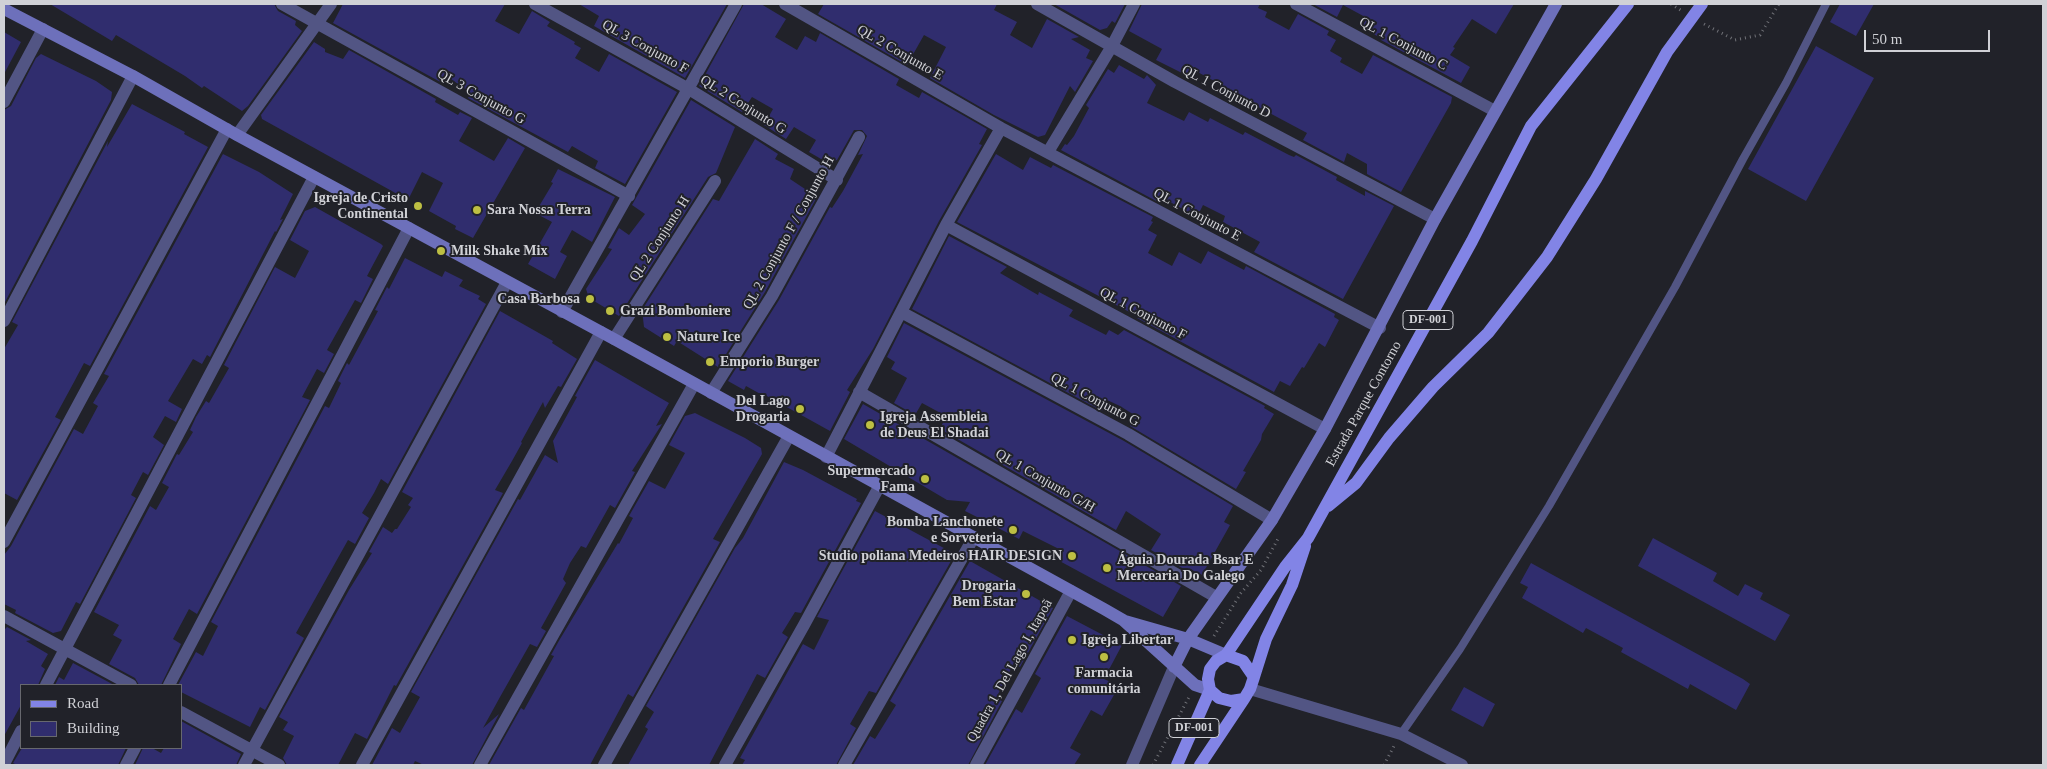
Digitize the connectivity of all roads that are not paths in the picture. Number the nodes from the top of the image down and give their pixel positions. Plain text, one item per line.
1 (282, 4) edge
2 (330, 4) edge
3 (535, 4) edge
4 (736, 4) edge
5 (785, 4) edge
6 (1037, 4) edge
7 (1134, 4) edge
8 (1296, 4) edge
9 (1556, 4) edge
10 (1628, 4) edge
11 (1702, 4) edge
12 (1826, 4) edge
13 (4, 9) edge
14 (318, 24) junction
15 (43, 29) junction
16 (1112, 46) junction
17 (133, 76) junction
18 (687, 88) junction
19 (4, 102) edge
20 (1495, 111) junction
21 (1001, 128) junction
22 (232, 132) junction
23 (859, 137) dead end
24 (1048, 152) junction
25 (314, 177) junction
26 (837, 180) junction
27 (715, 181) dead end
28 (629, 196) junction
29 (1435, 220) junction
30 (946, 225) junction
31 (409, 228) junction
32 (507, 282) junction
33 (562, 312) junction
34 (901, 312) junction
35 (4, 321) edge
36 (1380, 328) junction
37 (601, 332) junction
38 (614, 338) junction
39 (694, 384) junction
40 (859, 392) junction
41 (711, 393) junction
42 (1326, 430) junction
43 (789, 436) junction
44 (826, 457) junction
45 (880, 485) junction
46 (1322, 511) junction
47 (1272, 520) junction
48 (974, 536) junction
49 (1308, 538) junction
50 (4, 542) edge
51 (1071, 591) junction
52 (1216, 597) junction
53 (4, 616) edge
54 (1123, 620) junction
55 (1188, 639) junction
56 (65, 649) junction
57 (1226, 655) junction
58 (1174, 667) junction
59 (1254, 677) junction
60 (47, 684) edge
61 (129, 684) edge
62 (170, 684) edge
63 (1210, 690) junction
64 (1247, 694) junction
65 (182, 713) edge
66 (20, 733) edge
67 (1401, 734) junction
68 (134, 749) edge
69 (252, 750) junction
70 (4, 764) edge
71 (126, 765) edge
72 (244, 765) edge
73 (279, 765) edge
74 (362, 765) edge
75 (480, 765) edge
76 (604, 765) edge
77 (725, 765) edge
78 (844, 765) edge
79 (976, 765) edge
80 (1132, 765) edge
81 (1177, 765) edge
82 (1200, 765) edge
83 (1462, 765) edge

1 - 14 street, QL 3 Conjunto G
2 - 14 street
3 - 18 street, QL 3 Conjunto F
4 - 18 street
5 - 21 street, QL 2 Conjunto E
6 - 16 street, QL 1 Conjunto D
7 - 16 street
8 - 20 street, QL 1 Conjunto C
9 - 20 street
10 - 46 main road, Estrada Parque Contorno / DF-001
11 - 46 main road
12 - 67 lane
13 - 15 street
14 - 22 street
14 - 28 street, QL 3 Conjunto G
15 - 17 street
15 - 19 street
16 - 24 street
16 - 29 street, QL 1 Conjunto D
17 - 22 street
17 - 35 street
18 - 26 street, QL 2 Conjunto G
18 - 28 street, QL 2 Conjunto G
20 - 29 street
21 - 24 street, QL 1 Conjunto E
21 - 30 street
22 - 25 street
22 - 50 street
23 - 26 street, QL 2 Conjunto F / Conjunto H
24 - 36 street, QL 1 Conjunto E
25 - 31 street
25 - 56 street
26 - 41 street, QL 2 Conjunto F / Conjunto H
27 - 38 street, QL 2 Conjunto H
28 - 33 street
29 - 36 street
30 - 34 street
30 - 42 street, QL 1 Conjunto F
31 - 32 street
31 - 62 street
32 - 33 street
32 - 69 street
33 - 37 street
34 - 40 street
34 - 47 street, QL 1 Conjunto G
36 - 42 street
37 - 38 street
37 - 74 street
38 - 39 street
39 - 41 street
39 - 75 street
40 - 44 street
40 - 52 street, QL 1 Conjunto G/H
41 - 43 street
42 - 47 street
43 - 44 street
43 - 76 street
44 - 45 street
45 - 48 street
45 - 77 street
46 - 49 main road, Estrada Parque Contorno / DF-001
47 - 52 street
48 - 51 street
48 - 78 street
49 - 57 main road, Estrada Parque Contorno / DF-001
49 - 59 main road, Estrada Parque Contorno / DF-001
51 - 54 street
51 - 79 street, Quadra 1, Del Lago I, Itapoã
52 - 55 street
53 - 56 street
54 - 55 street
54 - 58 street
55 - 57 street
55 - 58 street
56 - 60 street
56 - 61 street
57 - 59 main road
57 - 63 main road, DF-001
58 - 63 street
58 - 80 street
59 - 64 main road, DF-001
63 - 64 main road, DF-001
63 - 81 main road, DF-001
64 - 67 street
64 - 82 main road, DF-001
65 - 69 street
66 - 70 street
67 - 83 street
68 - 71 street
69 - 72 street
69 - 73 street

